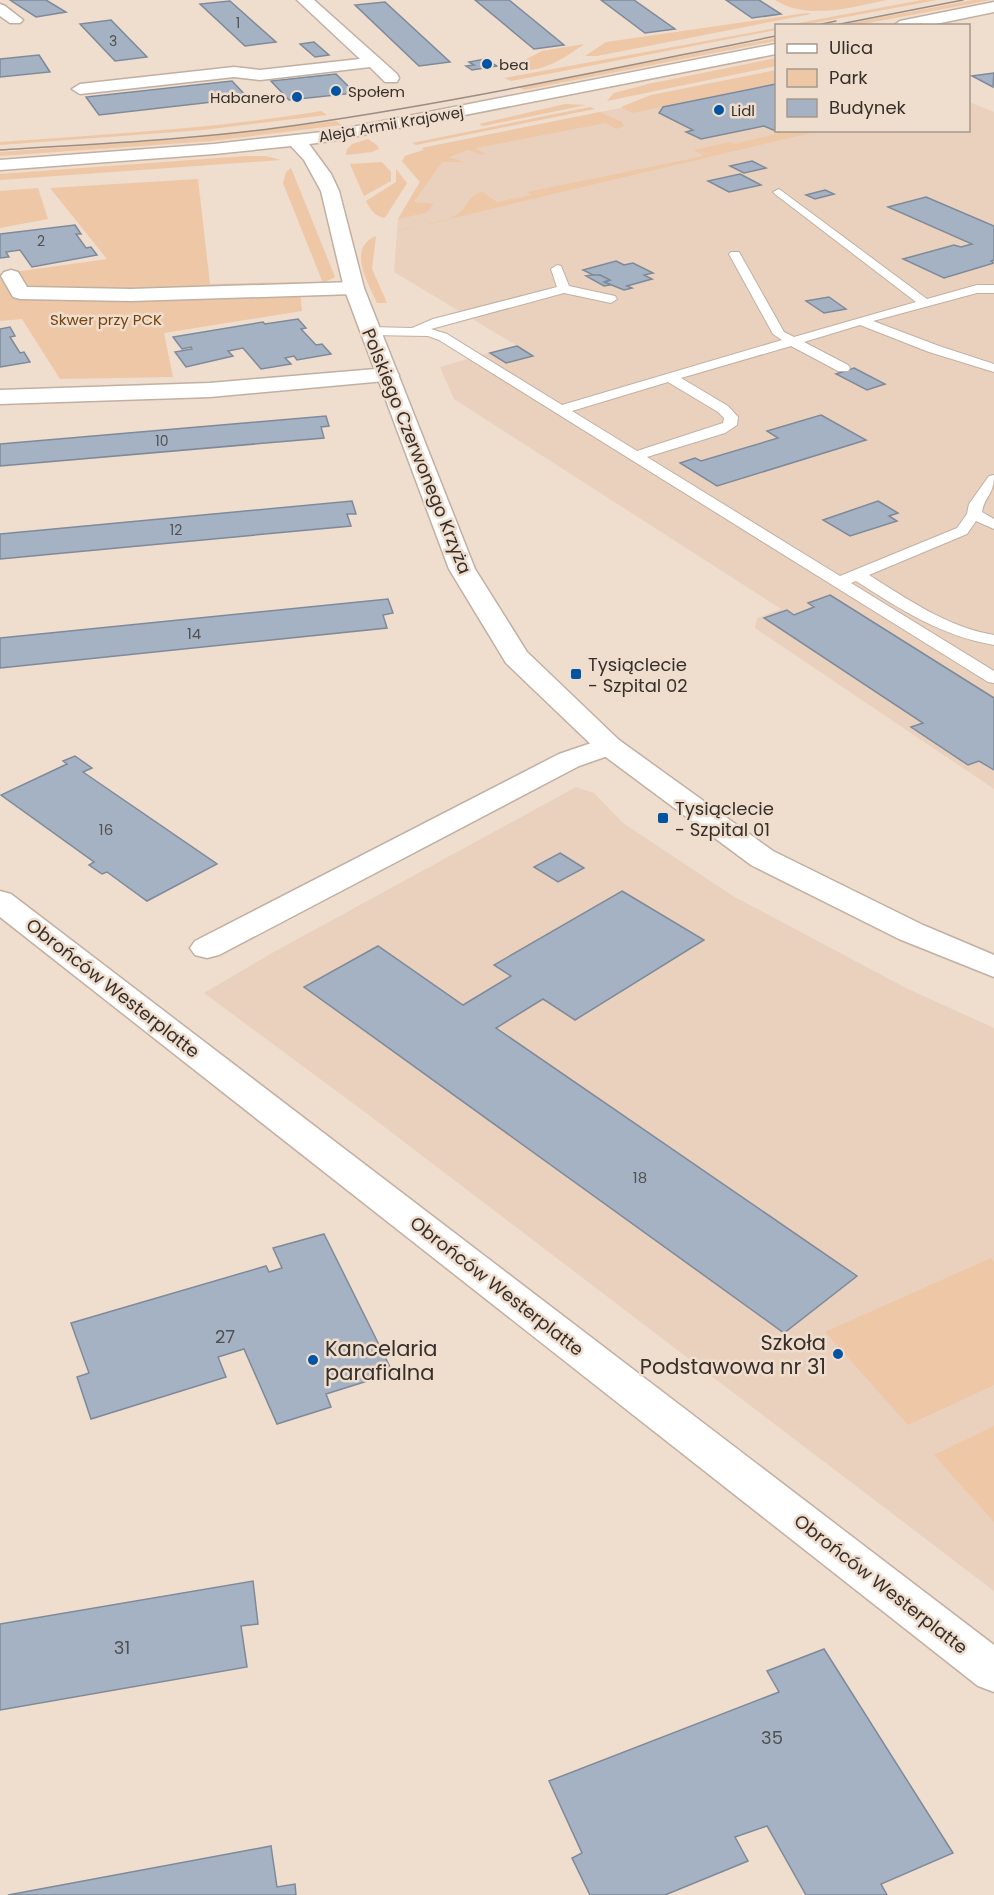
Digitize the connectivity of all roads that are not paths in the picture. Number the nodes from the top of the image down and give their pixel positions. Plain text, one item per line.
1 (329, 0) edge
2 (308, 1) edge
3 (994, 7) edge
4 (0, 9) edge
5 (15, 20) dead end
6 (910, 24) edge
7 (775, 50) edge
8 (373, 63) junction
9 (391, 78) dead end
10 (80, 89) dead end
11 (296, 141) junction
12 (0, 165) edge
13 (779, 192) dead end
14 (735, 254) dead end
15 (557, 269) dead end
16 (11, 276) dead end
17 (354, 288) junction
18 (564, 289) junction
19 (994, 289) edge
20 (611, 299) dead end
21 (925, 303) junction
22 (861, 321) junction
23 (369, 331) junction
24 (414, 331) junction
25 (792, 341) junction
26 (843, 368) dead end
27 (994, 368) edge
28 (388, 375) junction
29 (669, 377) junction
30 (0, 397) edge
31 (560, 410) junction
32 (635, 456) junction
33 (994, 479) edge
34 (974, 514) junction
35 (994, 525) edge
36 (856, 574) junction
37 (839, 582) junction
38 (994, 640) edge
39 (994, 678) edge
40 (609, 746) junction
41 (0, 901) edge
42 (207, 948) dead end
43 (994, 967) edge
44 (994, 1672) edge

1 - 2 street
2 - 8 street
3 - 6 street
4 - 5 street
7 - 11 street, Aleja Armii Krajowej
8 - 9 street
8 - 10 street
11 - 12 street, Aleja Armii Krajowej
11 - 17 street, Polskiego Czerwonego Krzyża
13 - 21 lane
14 - 25 lane
15 - 18 lane
16 - 17 street
17 - 23 street, Polskiego Czerwonego Krzyża
18 - 20 lane
18 - 24 lane
19 - 21 lane
21 - 22 lane
22 - 25 lane
22 - 27 lane
23 - 24 lane
23 - 28 street, Polskiego Czerwonego Krzyża
24 - 31 lane
25 - 26 lane
25 - 29 lane
28 - 30 street
28 - 40 street, Polskiego Czerwonego Krzyża
29 - 31 lane
29 - 32 lane
31 - 32 lane
32 - 37 lane
33 - 34 lane
34 - 35 lane
34 - 36 lane
36 - 37 lane
36 - 38 lane
37 - 39 lane
40 - 42 street
40 - 43 street, Polskiego Czerwonego Krzyża
41 - 44 street, Obrońców Westerplatte

